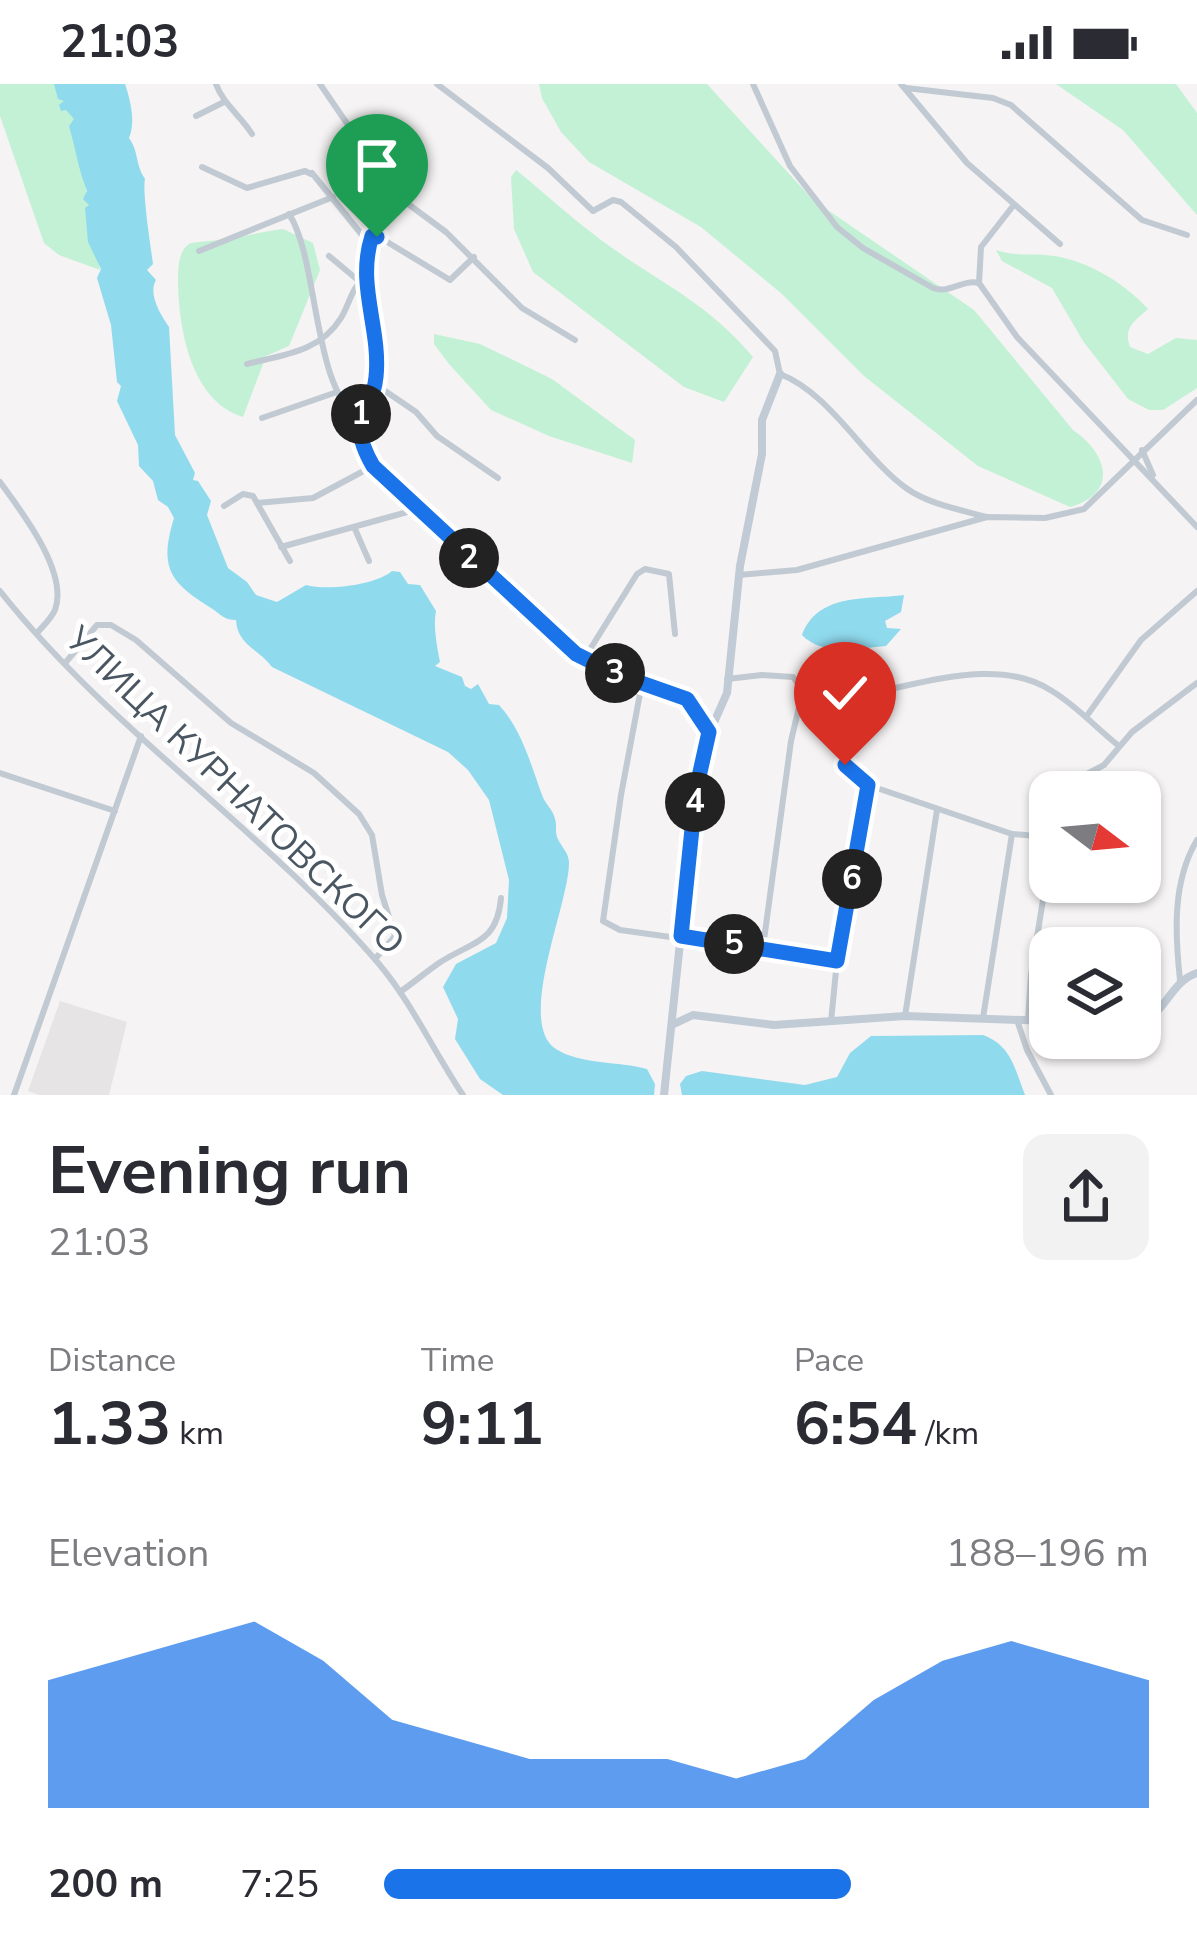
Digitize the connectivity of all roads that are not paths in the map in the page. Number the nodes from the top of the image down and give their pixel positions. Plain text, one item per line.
1 (216, 84) edge
2 (320, 84) edge
3 (437, 84) edge
4 (753, 84) edge
5 (952, 84) edge
6 (904, 86) edge
7 (948, 94) junction
8 (224, 102) junction
9 (196, 116) dead end
10 (252, 134) dead end
11 (202, 167) dead end
12 (396, 195) junction
13 (333, 197) junction
14 (1013, 206) junction
15 (289, 214) junction
16 (1187, 235) dead end
17 (372, 236) junction
18 (1060, 244) dead end
19 (199, 251) dead end
20 (328, 256) dead end
21 (474, 257) junction
22 (362, 278) junction
23 (979, 283) junction
24 (574, 340) dead end
25 (322, 341) junction
26 (247, 364) dead end
27 (780, 374) junction
28 (375, 384) junction
29 (337, 392) junction
30 (1197, 400) edge
31 (262, 418) dead end
32 (360, 419) junction
33 (1142, 450) junction
34 (1133, 458) junction
35 (373, 466) junction
36 (498, 478) dead end
37 (1154, 478) junction
38 (0, 482) edge
39 (257, 503) junction
40 (224, 506) dead end
41 (418, 508) junction
42 (987, 517) junction
43 (1197, 527) edge
44 (355, 529) junction
45 (281, 547) junction
46 (290, 561) dead end
47 (369, 561) dead end
48 (740, 574) junction
49 (0, 591) edge
50 (1197, 591) edge
51 (37, 633) junction
52 (675, 634) dead end
53 (584, 659) junction
54 (66, 662) junction
55 (727, 680) junction
56 (643, 683) junction
57 (1197, 683) edge
58 (1086, 717) junction
59 (709, 732) junction
60 (141, 734) junction
61 (1119, 746) junction
62 (1093, 771) edge
63 (0, 773) edge
64 (868, 785) junction
65 (938, 810) junction
66 (115, 811) junction
67 (1012, 834) junction
68 (1029, 835) edge
69 (1197, 840) edge
70 (501, 898) dead end
71 (1041, 903) edge
72 (681, 936) junction
73 (763, 948) junction
74 (375, 959) junction
75 (837, 961) junction
76 (1197, 973) edge
77 (1180, 980) junction
78 (400, 992) junction
79 (1161, 1008) edge
80 (905, 1016) junction
81 (983, 1018) junction
82 (1017, 1020) junction
83 (1028, 1020) joint
84 (831, 1022) junction
85 (674, 1024) junction
86 (14, 1095) edge
87 (463, 1095) edge
88 (664, 1095) edge
89 (1051, 1095) edge

1 - 8 street
2 - 12 street
3 - 27 street
4 - 23 street
5 - 7 street
6 - 7 street
6 - 14 street
7 - 16 street
8 - 9 street
8 - 10 street
11 - 13 street
12 - 17 street
12 - 21 street
13 - 15 street
13 - 17 street
14 - 18 street
14 - 23 street
15 - 19 street
15 - 25 street
17 - 21 street
17 - 22 street
20 - 22 street
21 - 24 street
22 - 25 street
22 - 28 street
23 - 34 street
25 - 26 street
25 - 29 street
27 - 42 street
27 - 48 street
28 - 32 street
28 - 36 street
29 - 31 street
29 - 32 street
30 - 33 street
32 - 35 street
33 - 34 street
33 - 37 street
34 - 37 street
34 - 42 street
35 - 39 street
35 - 41 street
37 - 43 street
38 - 51 street
39 - 40 street
39 - 45 street
41 - 44 street
41 - 53 street
42 - 48 street
44 - 45 street
44 - 47 street
45 - 46 street
48 - 55 street
49 - 51 street, УЛИЦА КУРНАТОВСКОГО
50 - 58 street
51 - 54 street, УЛИЦА КУРНАТОВСКОГО
52 - 53 street
53 - 56 street
54 - 60 street, УЛИЦА КУРНАТОВСКОГО
54 - 74 street
55 - 59 street
55 - 73 street
56 - 59 street
56 - 72 street
57 - 61 street
58 - 61 street
58 - 64 street
59 - 72 street
60 - 66 street
60 - 74 street, УЛИЦА КУРНАТОВСКОГО
61 - 62 street
63 - 66 street
64 - 65 street
64 - 75 street
65 - 67 street
65 - 80 street
66 - 86 street
67 - 68 street
67 - 81 street
69 - 77 street
70 - 78 street
71 - 83 street
72 - 73 street
72 - 85 street
73 - 75 street
74 - 78 street, УЛИЦА КУРНАТОВСКОГО
75 - 84 street
76 - 77 street
77 - 79 street
78 - 87 street, УЛИЦА КУРНАТОВСКОГО
80 - 81 street
80 - 84 street
81 - 82 street
82 - 83 street
82 - 89 street
84 - 85 street
85 - 88 street

